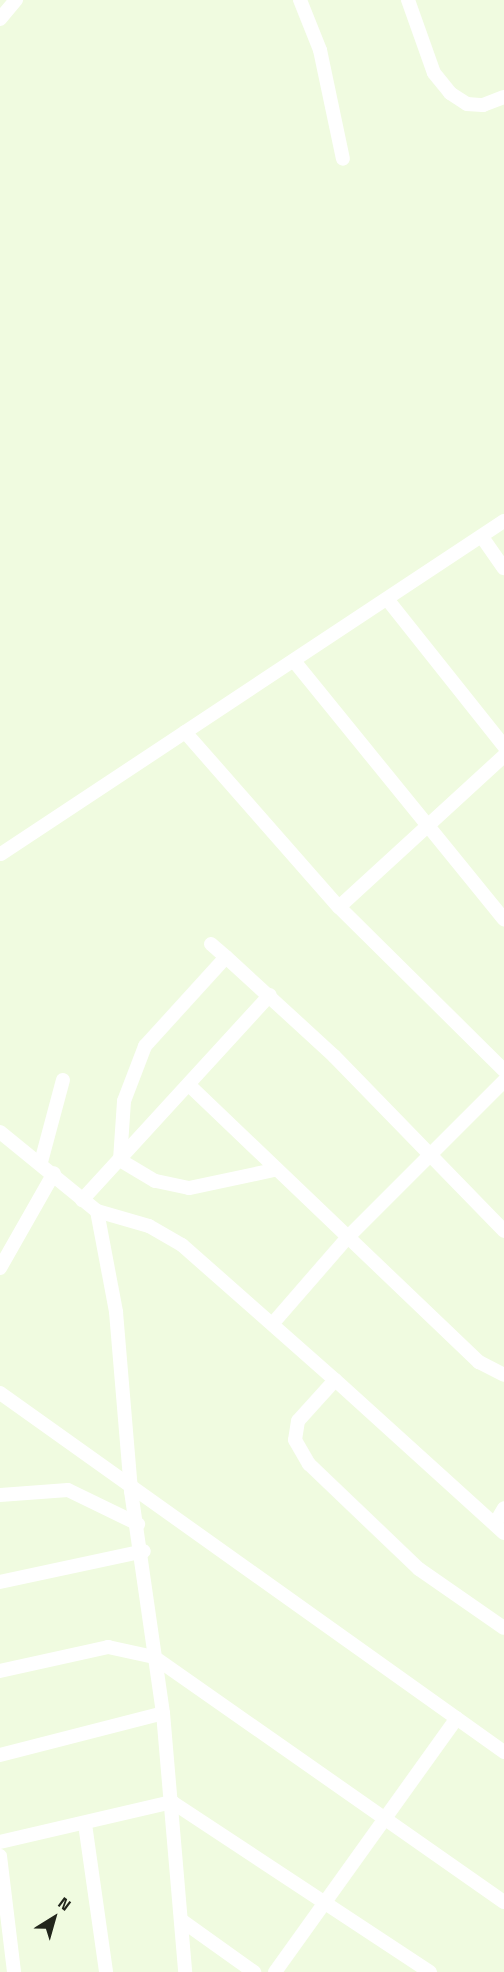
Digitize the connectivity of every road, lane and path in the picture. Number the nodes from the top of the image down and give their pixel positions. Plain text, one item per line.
1 (16, 0) edge
2 (300, 0) edge
3 (408, 0) edge
4 (0, 19) edge
5 (504, 97) edge
6 (343, 159) dead end
7 (504, 521) edge
8 (482, 537) junction
9 (504, 568) edge
10 (387, 599) junction
11 (294, 661) junction
12 (186, 732) junction
13 (504, 746) edge
14 (504, 756) edge
15 (426, 827) junction
16 (1, 854) edge
17 (339, 907) junction
18 (504, 919) edge
19 (211, 944) dead end
20 (226, 957) junction
21 (270, 995) junction
22 (504, 1070) edge
23 (63, 1080) dead end
24 (504, 1081) edge
25 (190, 1086) junction
26 (0, 1132) edge
27 (428, 1154) junction
28 (120, 1160) junction
29 (41, 1162) junction
30 (274, 1170) junction
31 (54, 1173) junction
32 (82, 1200) junction
33 (98, 1211) junction
34 (504, 1231) edge
35 (348, 1238) junction
36 (0, 1268) edge
37 (274, 1322) junction
38 (504, 1375) edge
39 (335, 1380) junction
40 (0, 1393) edge
41 (131, 1491) junction
42 (0, 1495) edge
43 (504, 1508) edge
44 (138, 1524) junction
45 (500, 1528) edge
46 (144, 1551) junction
47 (0, 1582) edge
48 (504, 1628) edge
49 (154, 1657) junction
50 (0, 1671) edge
51 (163, 1713) junction
52 (457, 1718) junction
53 (504, 1752) edge
54 (0, 1755) edge
55 (172, 1803) junction
56 (384, 1816) junction
57 (85, 1824) junction
58 (0, 1842) edge
59 (0, 1856) edge
60 (326, 1899) junction
61 (504, 1902) edge
62 (181, 1920) junction
63 (14, 1972) edge
64 (106, 1972) edge
65 (185, 1972) edge
66 (254, 1972) edge
67 (275, 1972) edge
68 (430, 1972) edge

1 - 4 street
2 - 6 street
3 - 5 street
7 - 8 street
8 - 9 street
8 - 10 street
10 - 11 street
10 - 13 street
11 - 12 street
11 - 15 street
12 - 16 street
12 - 17 street
14 - 15 street
15 - 17 street
15 - 18 street
17 - 22 street
19 - 20 street
20 - 21 street
20 - 28 street
21 - 25 street
21 - 27 street
23 - 29 street
24 - 27 street
25 - 28 street
25 - 30 street
26 - 29 street
27 - 34 street
27 - 35 street
28 - 30 street
28 - 32 street
29 - 31 street
30 - 35 street
31 - 32 street
31 - 36 street
32 - 33 street
33 - 37 street
33 - 41 street
35 - 37 street
35 - 38 street
37 - 39 street
39 - 45 street
39 - 48 street
40 - 41 street
41 - 44 street
41 - 52 street
42 - 44 street
43 - 45 street
44 - 46 street
46 - 47 street
46 - 49 street
49 - 50 street
49 - 51 street
49 - 56 street
51 - 54 street
51 - 55 street
52 - 53 street
52 - 56 street
55 - 57 street
55 - 60 street
55 - 62 street
56 - 60 street
56 - 61 street
57 - 58 street
57 - 64 street
59 - 63 street
60 - 67 street
60 - 68 street
62 - 65 street
62 - 66 street

